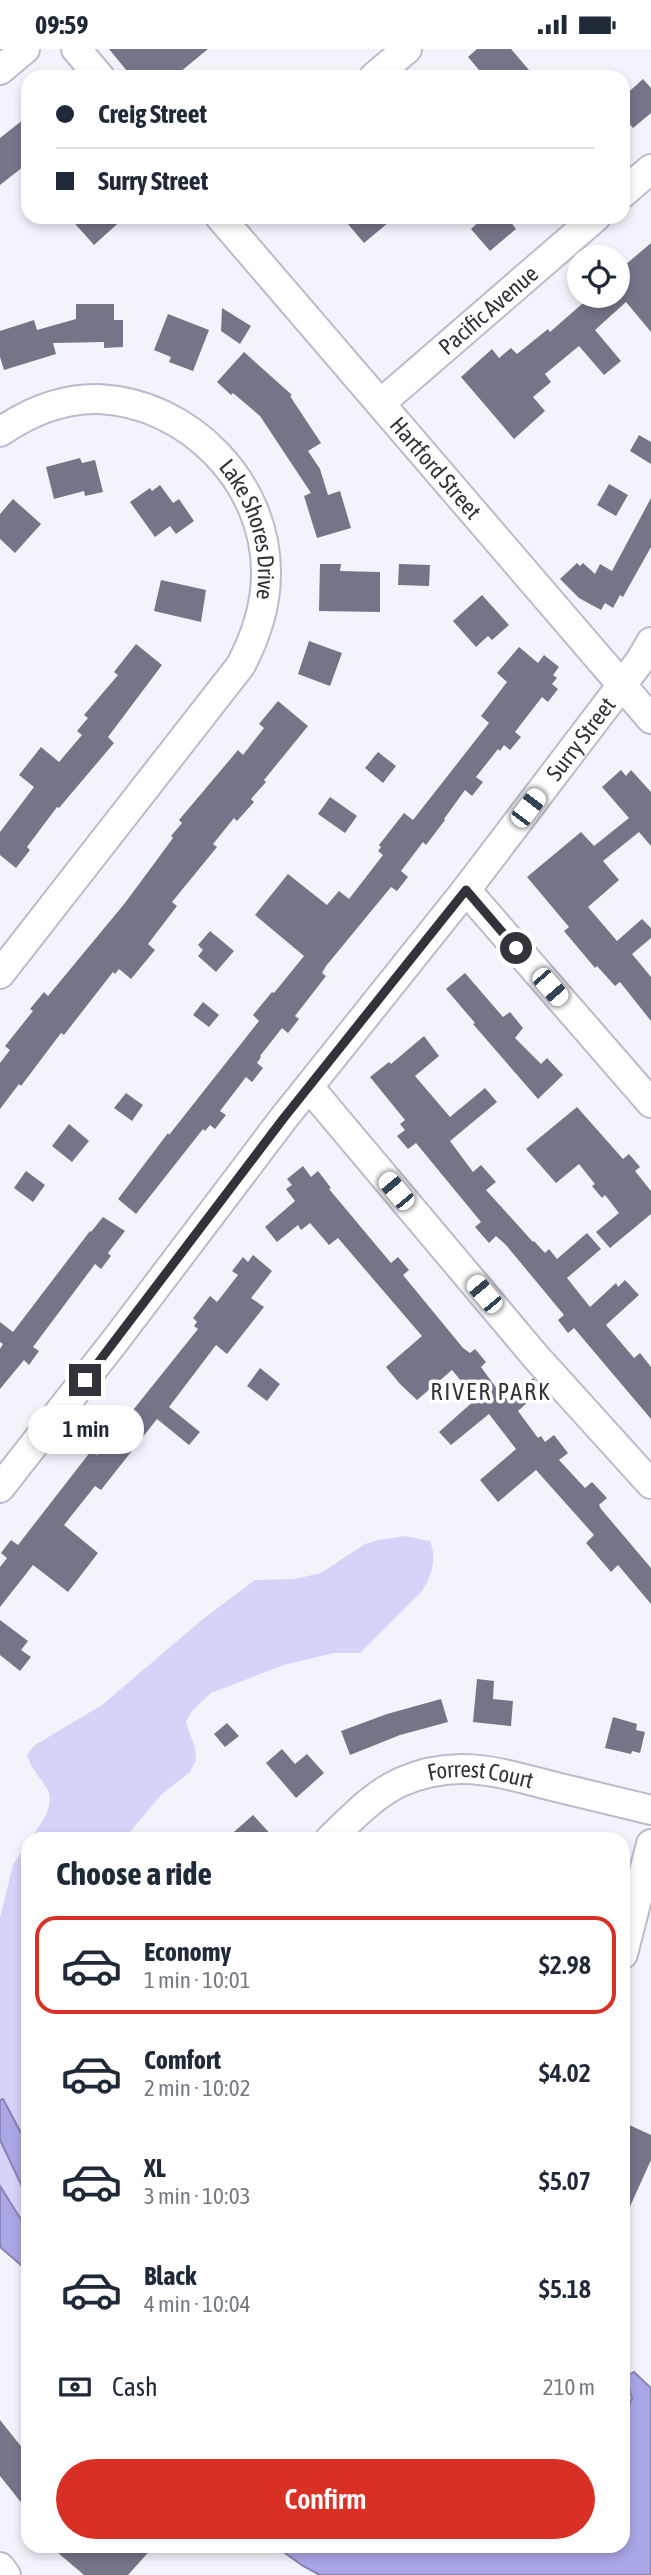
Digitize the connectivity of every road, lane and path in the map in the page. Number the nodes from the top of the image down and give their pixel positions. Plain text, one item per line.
1 (25, 49) edge
2 (76, 49) edge
3 (407, 49) edge
4 (0, 70) edge
5 (94, 70) edge
6 (382, 70) edge
7 (651, 169) edge
8 (630, 187) edge
9 (226, 224) edge
10 (588, 224) edge
11 (381, 403) junction
12 (0, 432) edge
13 (651, 642) edge
14 (621, 684) junction
15 (651, 719) edge
16 (466, 890) junction
17 (0, 974) edge
18 (309, 1087) junction
19 (651, 1103) edge
20 (651, 1484) edge
21 (0, 1488) edge
22 (651, 1810) edge
23 (337, 1832) edge
24 (651, 1844) edge
25 (630, 1926) edge
26 (0, 2567) edge
27 (6, 2575) edge

1 - 4 street
2 - 5 street
3 - 6 street
7 - 8 street
9 - 11 street, Hartford Street
10 - 11 street, Pacific Avenue
11 - 14 street, Hartford Street
12 - 17 street, Lake Shores Drive
13 - 14 street, Surry Street
14 - 15 street, Hartford Street
14 - 16 street, Surry Street
16 - 18 street, Surry Street
16 - 19 street
18 - 20 street
18 - 21 street, Surry Street
22 - 23 street, Forrest Court
24 - 25 street
26 - 27 street

